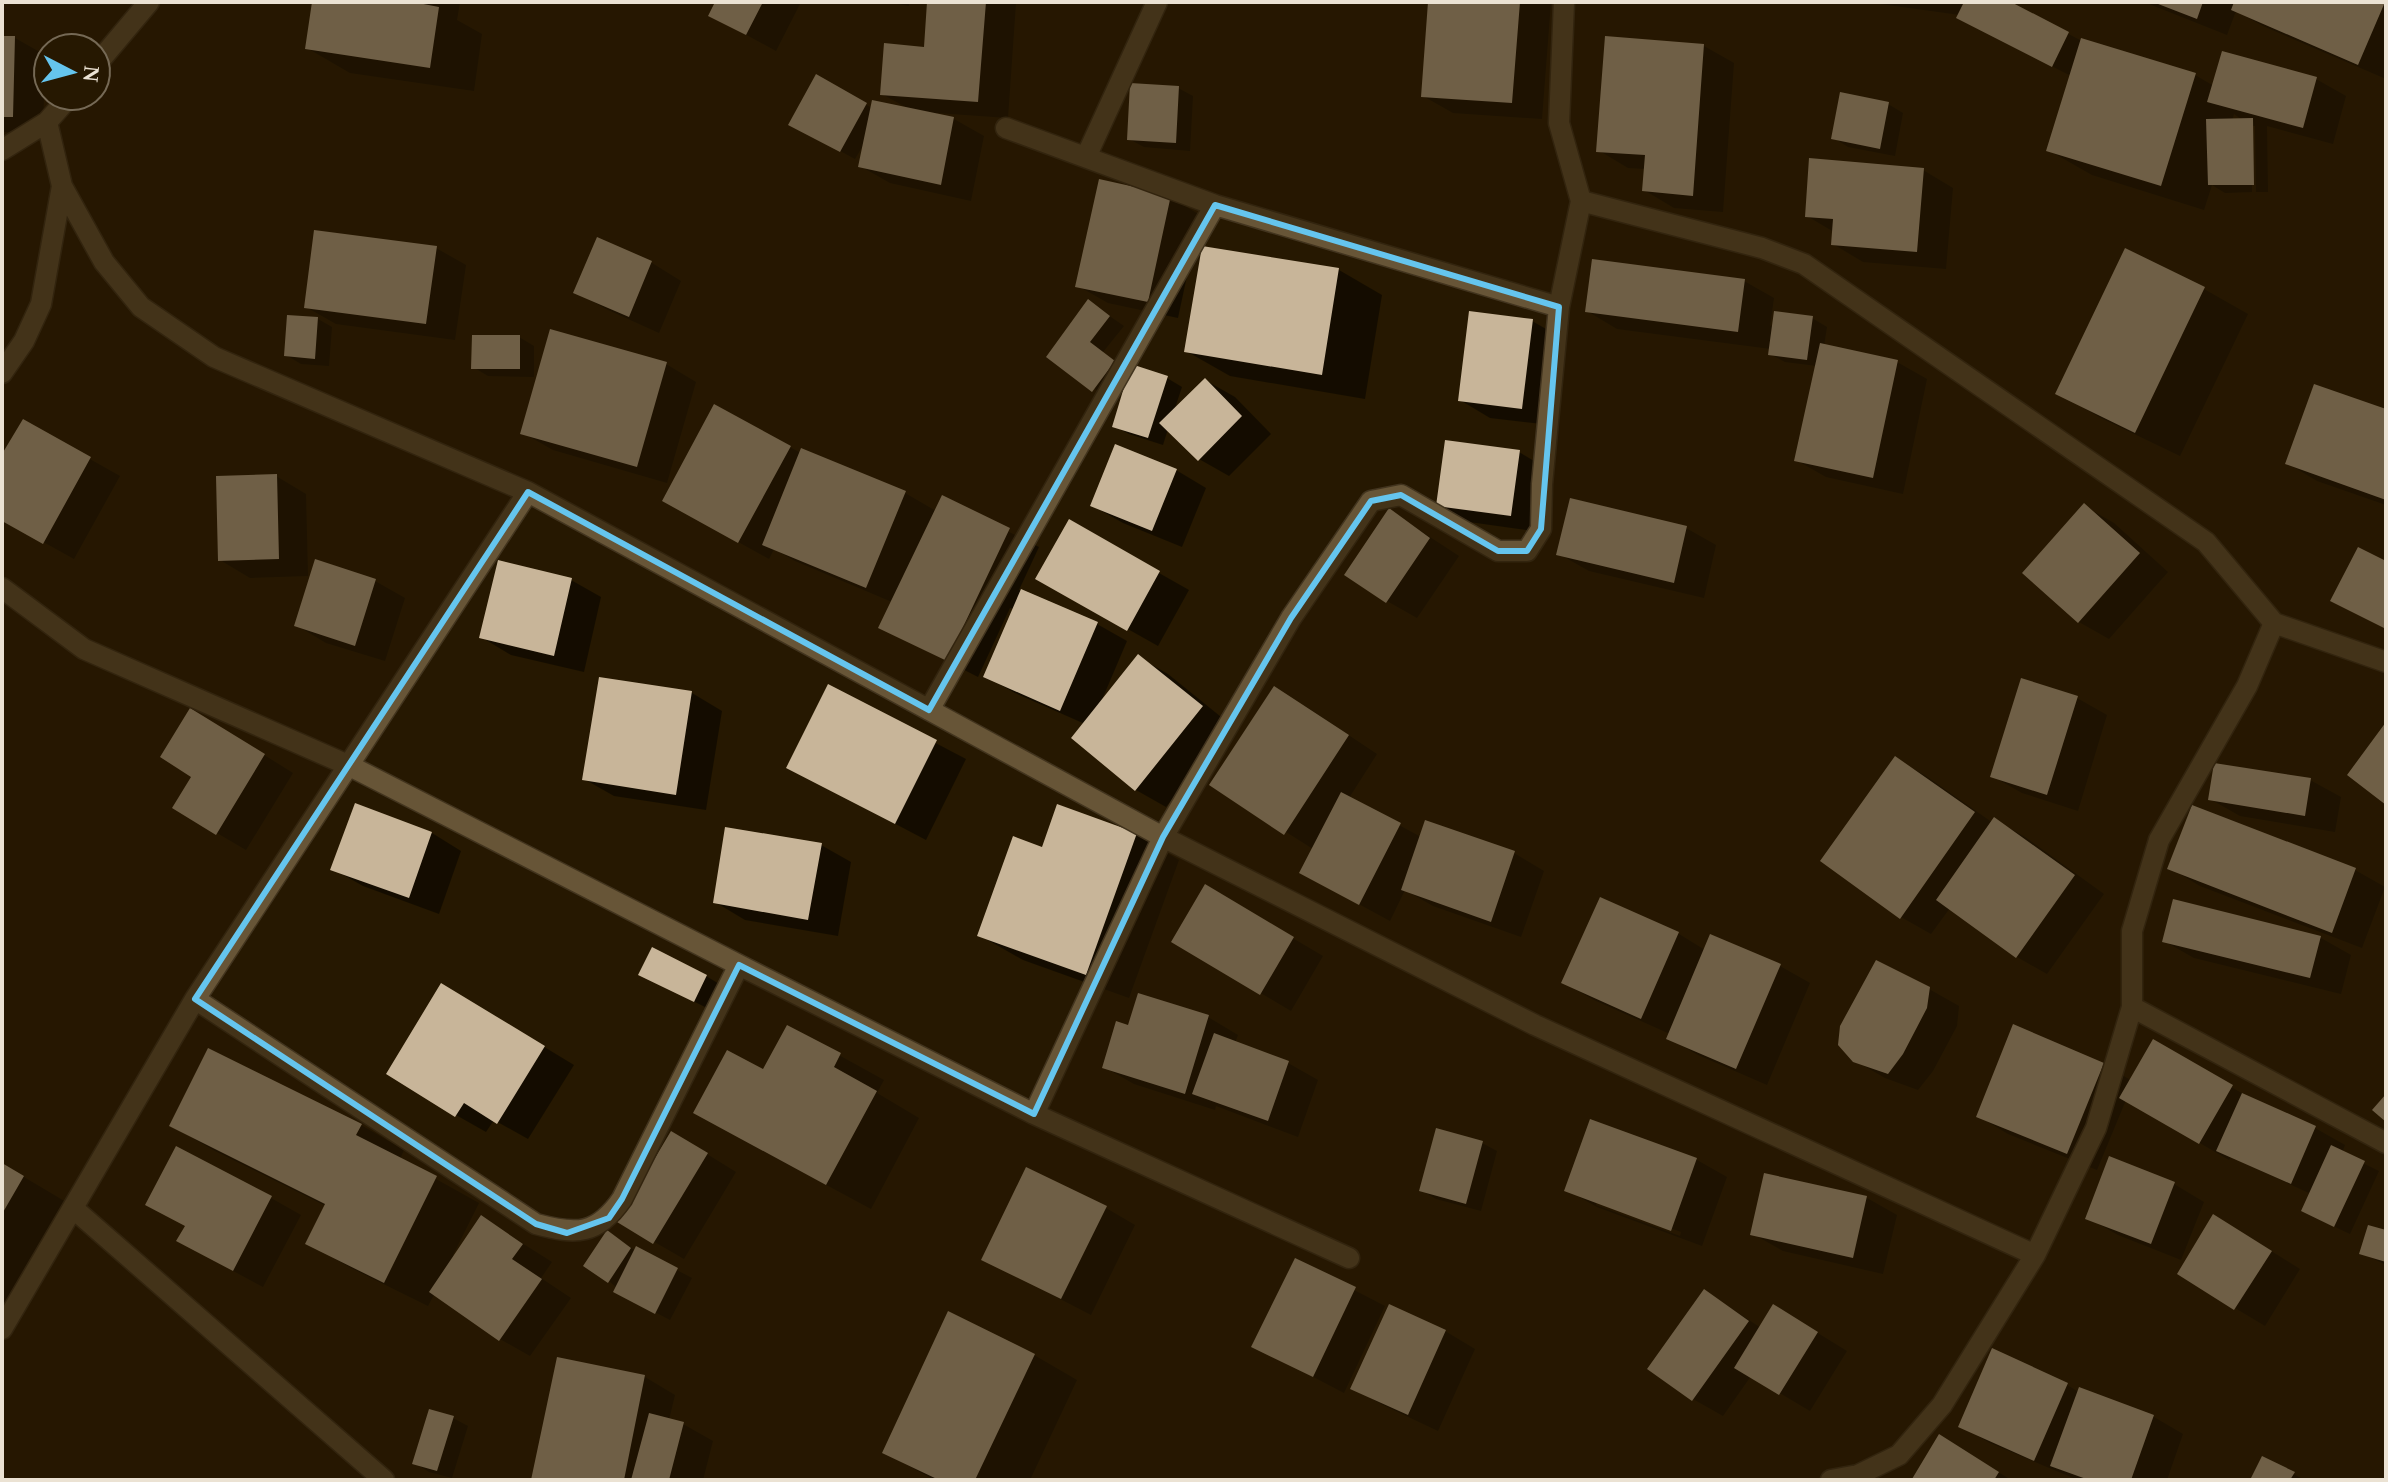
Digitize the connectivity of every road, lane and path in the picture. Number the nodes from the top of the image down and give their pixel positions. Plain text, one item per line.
1 (149, 2) edge
2 (1157, 2) edge
3 (1564, 2) edge
4 (112, 46) edge
5 (56, 112) edge
6 (47, 122) junction
7 (1006, 128) dead end
8 (2, 150) edge
9 (1086, 157) junction
10 (62, 186) junction
11 (1581, 201) junction
12 (1215, 205) junction
13 (1559, 307) junction
14 (2, 373) edge
15 (528, 492) junction
16 (2, 588) edge
17 (2274, 623) junction
18 (2386, 662) edge
19 (929, 710) junction
20 (350, 766) junction
21 (1163, 837) junction
22 (739, 965) junction
23 (195, 999) junction
24 (2132, 1007) junction
25 (1034, 1114) junction
26 (2386, 1143) edge
27 (74, 1209) junction
28 (2035, 1255) junction
29 (1349, 1258) dead end
30 (2, 1329) edge
31 (384, 1480) edge
32 (1831, 1480) edge

1 - 4 street
2 - 9 street
3 - 11 street
5 - 6 street
6 - 8 street
6 - 10 street
7 - 9 street
9 - 12 street
10 - 14 street
10 - 15 street
11 - 13 street
11 - 17 street
12 - 13 street
12 - 19 street
13 - 21 street
15 - 19 street
15 - 20 street
16 - 20 street
17 - 18 street
17 - 24 street
19 - 21 street
20 - 22 street
20 - 23 street
21 - 25 street
21 - 28 street
22 - 23 street
22 - 25 street
23 - 27 street
24 - 26 street
24 - 28 street
25 - 29 street
27 - 30 street
27 - 31 street
28 - 32 street

